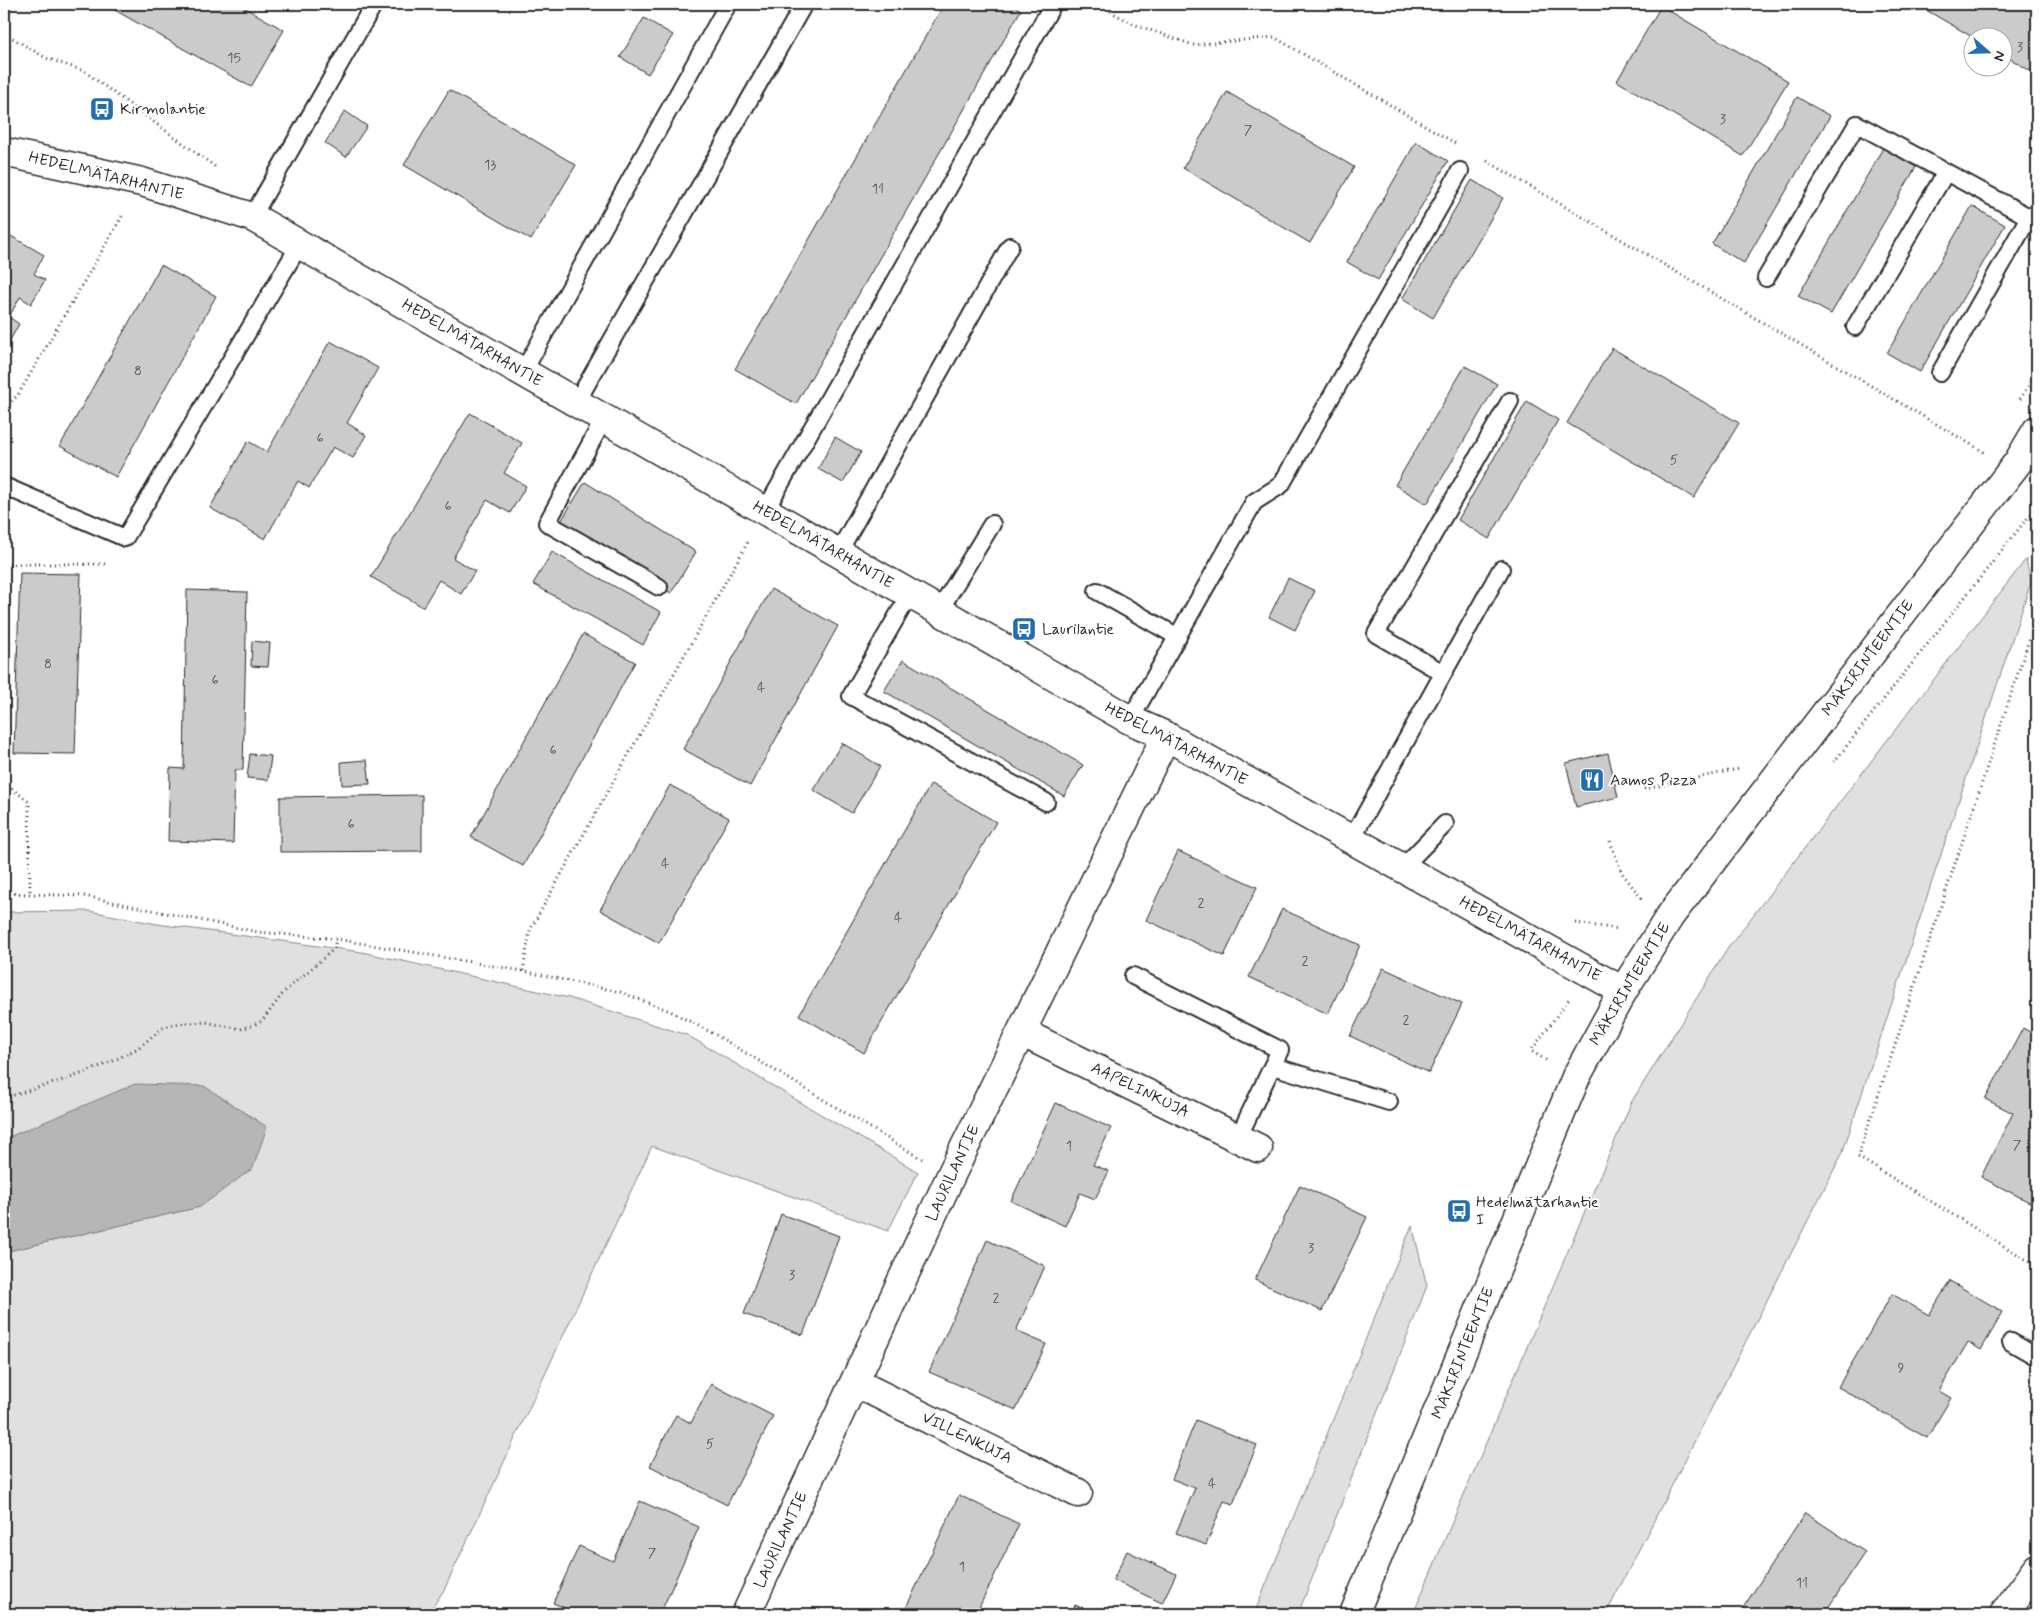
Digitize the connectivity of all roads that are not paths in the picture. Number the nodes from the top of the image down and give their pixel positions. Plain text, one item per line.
1 (374, 4) edge
2 (728, 4) edge
3 (804, 4) edge
4 (1053, 4) edge
5 (4, 152) edge
6 (1460, 171) dead end
7 (1946, 172) junction
8 (2033, 215) edge
9 (252, 217) junction
10 (300, 244) junction
11 (1010, 246) dead end
12 (1766, 278) dead end
13 (1856, 327) dead end
14 (523, 372) junction
15 (1940, 373) dead end
16 (1510, 402) dead end
17 (576, 403) junction
18 (604, 419) junction
19 (2037, 430) edge
20 (4, 486) edge
21 (765, 511) junction
22 (992, 524) dead end
23 (838, 553) junction
24 (1501, 569) dead end
25 (659, 587) dead end
26 (1097, 591) dead end
27 (910, 594) junction
28 (939, 611) junction
29 (1178, 637) junction
30 (1443, 673) junction
31 (1130, 720) junction
32 (1166, 736) junction
33 (1046, 802) dead end
34 (1445, 824) dead end
35 (1351, 840) junction
36 (1402, 868) junction
37 (1133, 976) dead end
38 (1623, 990) junction
39 (1021, 1032) junction
40 (1273, 1066) junction
41 (1389, 1102) dead end
42 (1248, 1143) joint
43 (2011, 1342) dead end
44 (2037, 1357) edge
45 (856, 1383) junction
46 (1078, 1493) dead end
47 (2037, 1568) edge
48 (746, 1614) edge
49 (1354, 1614) edge
50 (2004, 1614) edge

1 - 9 lane
2 - 14 lane
3 - 17 lane
4 - 21 lane
5 - 9 street, HEDELMÄTARHANTIE
6 - 29 lane
7 - 8 lane
7 - 12 lane
7 - 13 lane
8 - 15 lane
9 - 10 street, HEDELMÄTARHANTIE
10 - 14 street, HEDELMÄTARHANTIE
10 - 20 lane
11 - 23 lane
14 - 17 street, HEDELMÄTARHANTIE
16 - 30 lane
17 - 18 street, HEDELMÄTARHANTIE
18 - 21 street, HEDELMÄTARHANTIE
18 - 25 lane
19 - 38 street, MÄKIRINTEENTIE
21 - 23 street, HEDELMÄTARHANTIE
22 - 28 lane
23 - 27 street, HEDELMÄTARHANTIE
24 - 30 lane
26 - 29 lane
27 - 28 street, HEDELMÄTARHANTIE
27 - 33 lane
28 - 31 street, HEDELMÄTARHANTIE
29 - 31 lane
30 - 35 lane
31 - 32 street, HEDELMÄTARHANTIE
32 - 35 street, HEDELMÄTARHANTIE
32 - 39 street, LAURILANTIE
34 - 36 lane
35 - 36 street, HEDELMÄTARHANTIE
36 - 38 street, HEDELMÄTARHANTIE
37 - 40 lane
38 - 49 street, MÄKIRINTEENTIE
39 - 42 street, AAPELINKUJA
39 - 45 street, LAURILANTIE
40 - 41 lane
40 - 42 lane
43 - 44 lane
45 - 46 street, VILLENKUJA
45 - 48 street, LAURILANTIE
47 - 50 street

